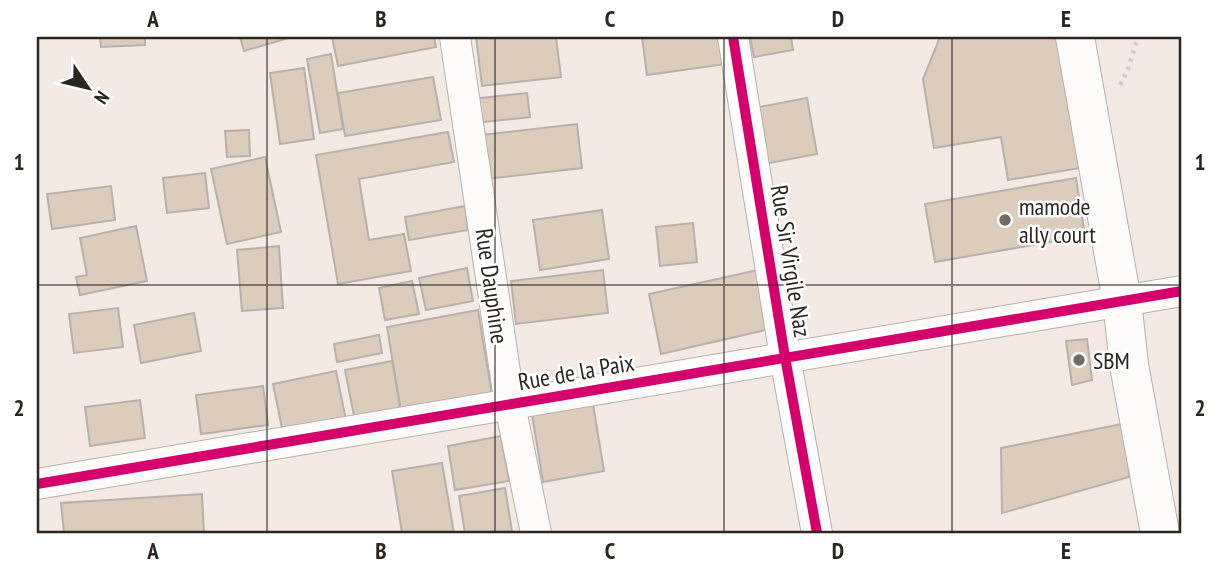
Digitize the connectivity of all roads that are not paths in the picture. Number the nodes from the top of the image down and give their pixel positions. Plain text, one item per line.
1 (455, 37) edge
2 (733, 37) edge
3 (1075, 37) edge
4 (1182, 291) edge
5 (1122, 301) junction
6 (785, 357) junction
7 (510, 405) junction
8 (37, 484) edge
9 (536, 533) edge
10 (817, 533) edge
11 (1160, 533) edge

1 - 7 street, Rue Dauphine
2 - 6 street, Rue Sir Virgile Naz
3 - 5 main road
4 - 5 street, Rue de la Paix
5 - 6 street, Rue de la Paix
5 - 11 main road
6 - 7 street, Rue de la Paix
6 - 10 street, Rue Sir Virgile Naz
7 - 8 street, Rue de la Paix
7 - 9 street, Rue Dauphine

